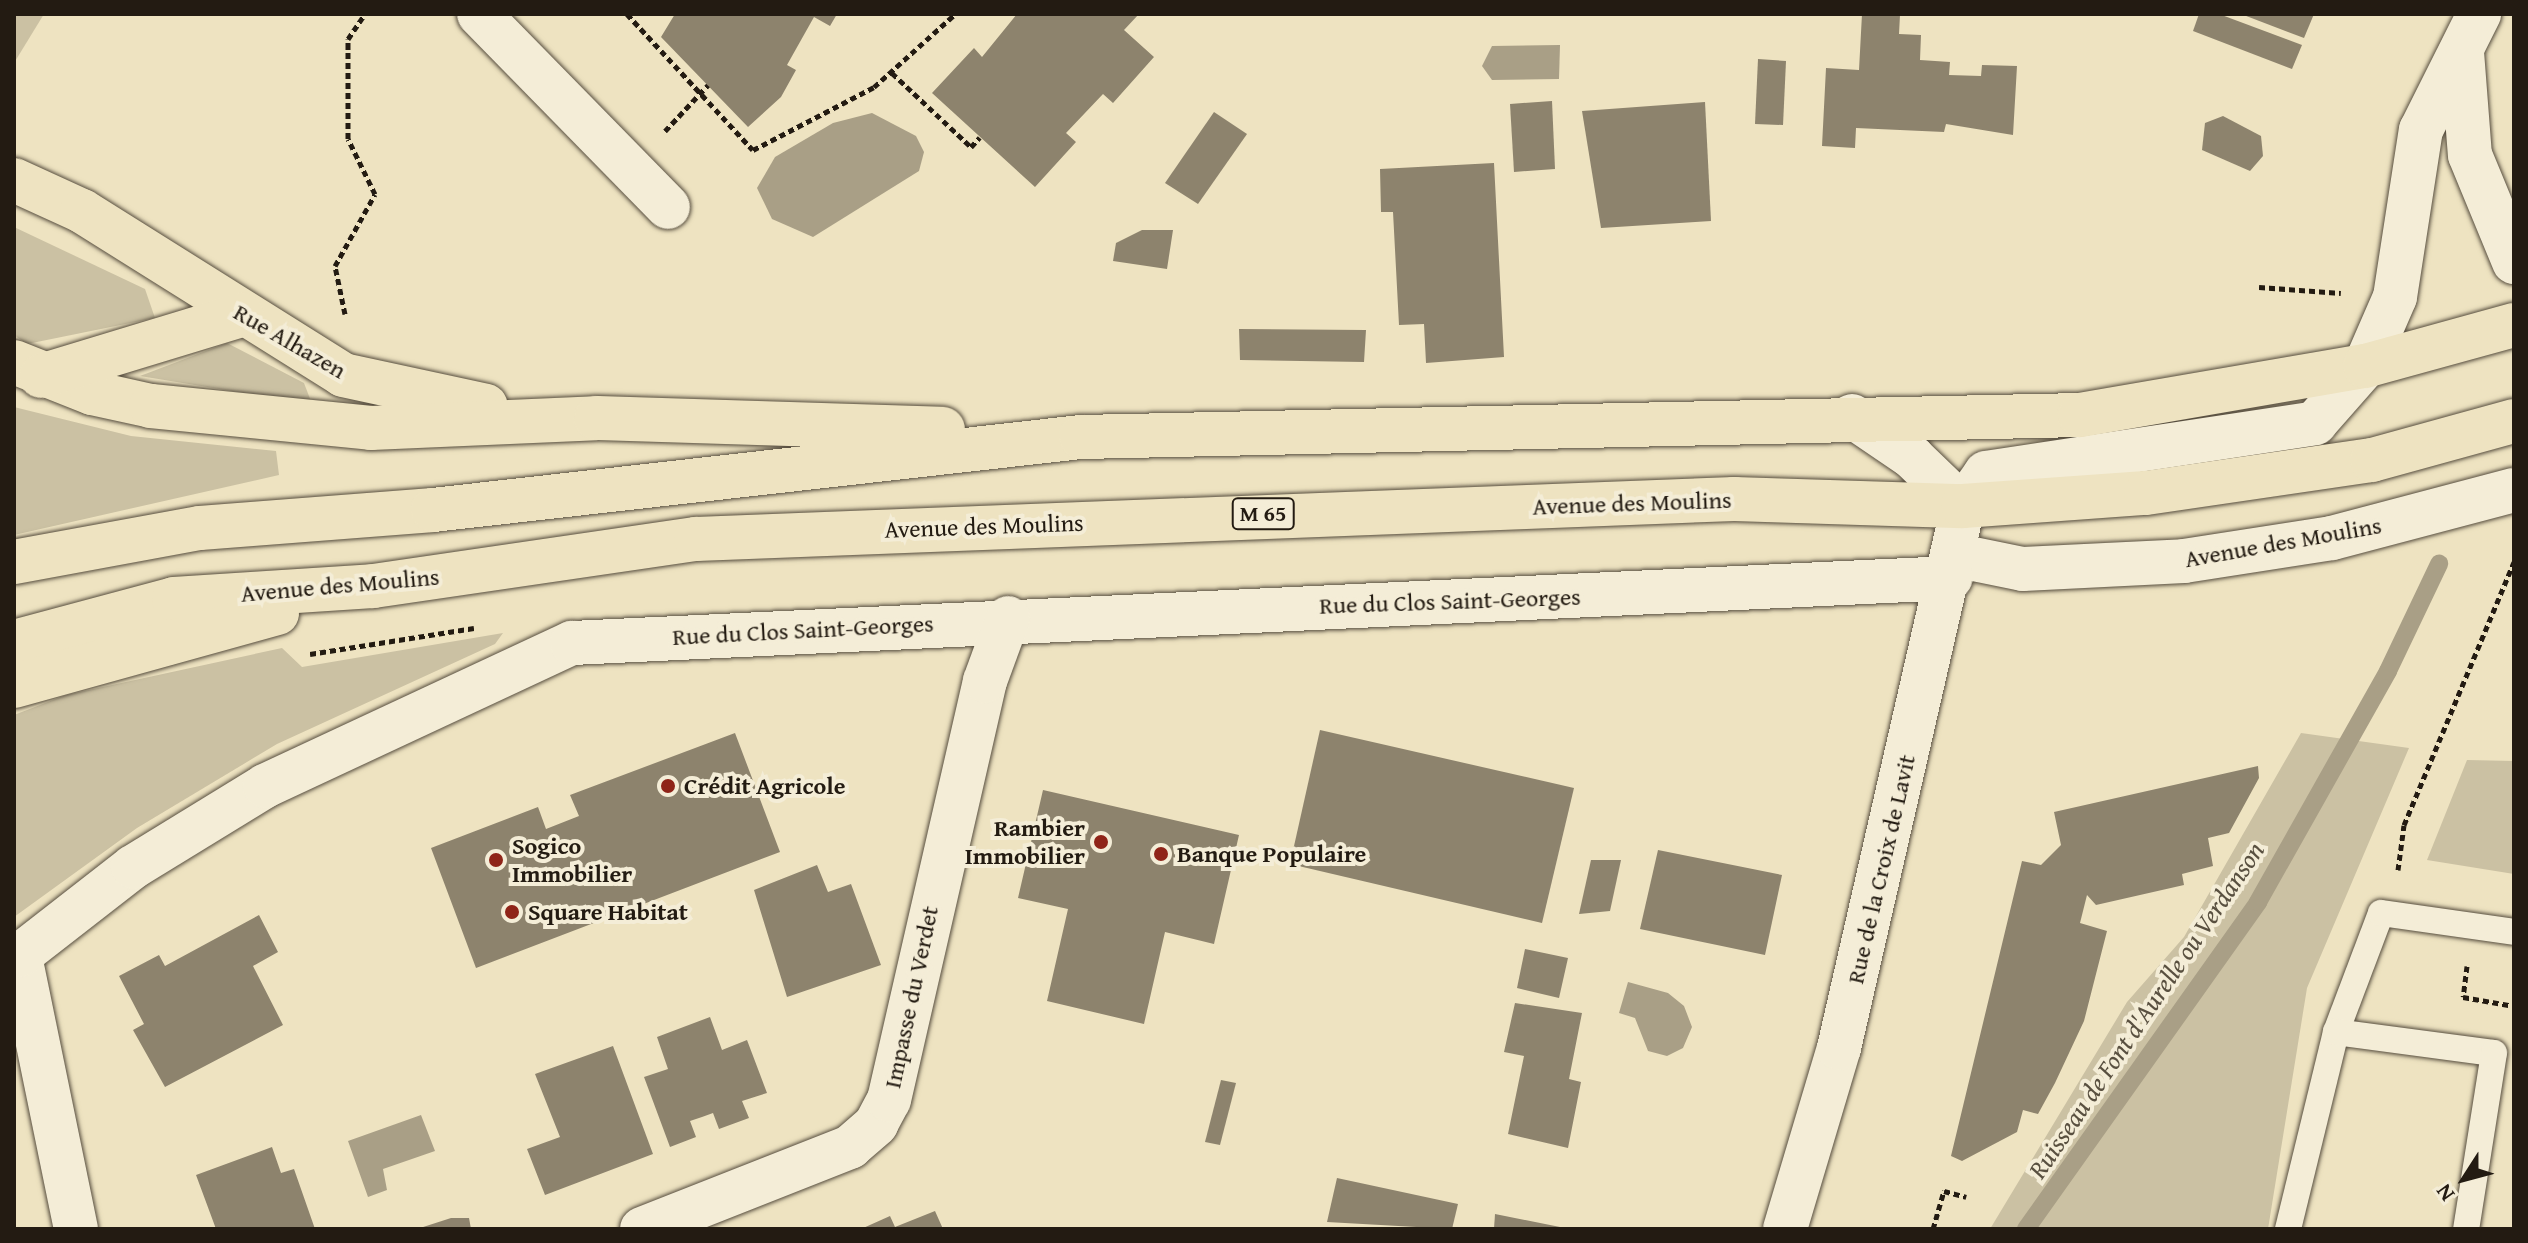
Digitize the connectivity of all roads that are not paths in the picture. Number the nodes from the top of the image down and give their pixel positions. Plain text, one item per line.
1 (479, 14) edge
2 (2471, 33) edge
3 (14, 180) edge
4 (668, 207) dead end
5 (2514, 262) edge
6 (242, 315) junction
7 (2514, 325) edge
8 (2365, 366) junction
9 (28, 369) edge
10 (1852, 416) junction
11 (596, 418) junction
12 (2514, 421) edge
13 (1081, 437) junction
14 (2514, 490) edge
15 (1963, 506) junction
16 (14, 562) edge
17 (1952, 566) junction
18 (373, 586) junction
19 (1008, 618) junction
20 (14, 642) edge
21 (14, 686) edge
22 (2514, 932) edge
23 (2336, 1032) junction
24 (76, 1229) edge
25 (642, 1229) edge
26 (1785, 1229) edge
27 (2288, 1229) edge
28 (2466, 1229) edge

1 - 4 street
2 - 5 street
2 - 8 street
3 - 6 main road, Rue Alhazen
6 - 9 main road
6 - 11 main road, Rue Alhazen
7 - 8 main road
8 - 10 main road
8 - 15 street
9 - 11 main road
10 - 13 main road
10 - 15 street
11 - 13 main road
12 - 15 main road, Avenue des Moulins / M 65
13 - 16 main road
14 - 17 street, Avenue des Moulins
15 - 17 street, Rue de la Croix de Lavit
15 - 18 main road, Avenue des Moulins / M 65
17 - 19 street, Rue du Clos Saint-Georges
17 - 26 street, Rue de la Croix de Lavit
18 - 20 main road, Avenue des Moulins / M 65
18 - 21 main road
19 - 24 street, Rue du Clos Saint-Georges
19 - 25 street, Impasse du Verdet
22 - 23 lane
23 - 27 lane
23 - 28 lane

